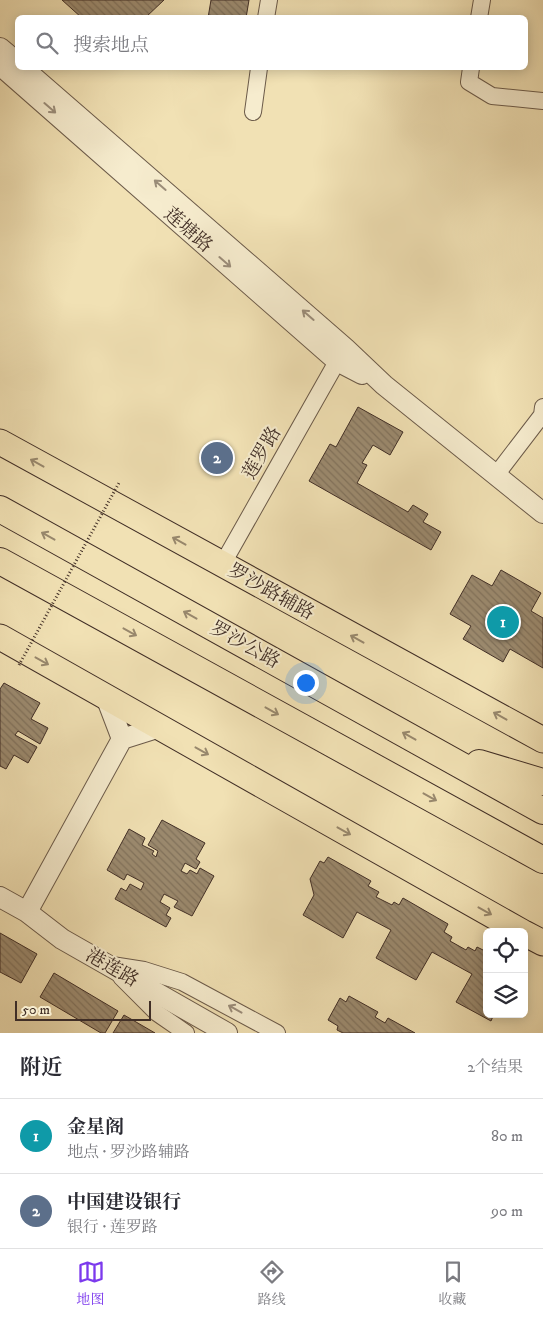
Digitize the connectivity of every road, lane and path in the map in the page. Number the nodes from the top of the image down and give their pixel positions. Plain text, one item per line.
1 (269, 0) edge
2 (482, 0) edge
3 (266, 15) edge
4 (480, 15) edge
5 (0, 48) edge
6 (15, 60) edge
7 (0, 65) edge
8 (25, 70) edge
9 (259, 70) edge
10 (471, 70) edge
11 (543, 101) edge
12 (253, 112) dead end
13 (341, 354) junction
14 (543, 407) edge
15 (0, 442) edge
16 (496, 475) junction
17 (120, 481) dead end
18 (0, 509) edge
19 (543, 513) edge
20 (0, 561) edge
21 (222, 565) junction
22 (0, 580) edge
23 (87, 609) junction
24 (0, 637) edge
25 (19, 665) dead end
26 (106, 697) junction
27 (160, 727) junction
28 (122, 739) junction
29 (543, 740) edge
30 (437, 752) junction
31 (543, 782) edge
32 (543, 811) edge
33 (543, 860) edge
34 (0, 897) edge
35 (27, 912) junction
36 (516, 928) edge
37 (528, 935) edge
38 (543, 943) edge
39 (107, 964) junction
40 (222, 1030) edge
41 (186, 1033) edge
42 (277, 1033) edge

1 - 3 street
2 - 4 street
5 - 6 street
7 -> 13 street, 莲塘路
13 -> 8 street, 莲塘路
9 - 12 street
10 - 11 street
13 - 16 street, 莲塘路
13 - 21 street, 莲罗路
14 - 16 street
21 -> 15 main road, 罗沙路辅路
16 - 19 street, 莲塘路
17 - 25 path, bridge
30 -> 18 highway, 罗沙公路
20 - 23 highway
29 -> 21 main road, 罗沙路辅路
22 - 23 highway
23 -> 33 highway
24 -> 26 main road
26 - 27 main road
26 - 28 street
27 - 28 street
27 -> 36 main road
28 - 35 street
30 - 31 highway
30 - 32 highway, 罗沙公路
34 - 35 street, 港莲路
35 - 39 street, 港莲路
37 - 38 main road
39 - 40 street, 港莲路
39 - 41 street
42 -> 39 street

